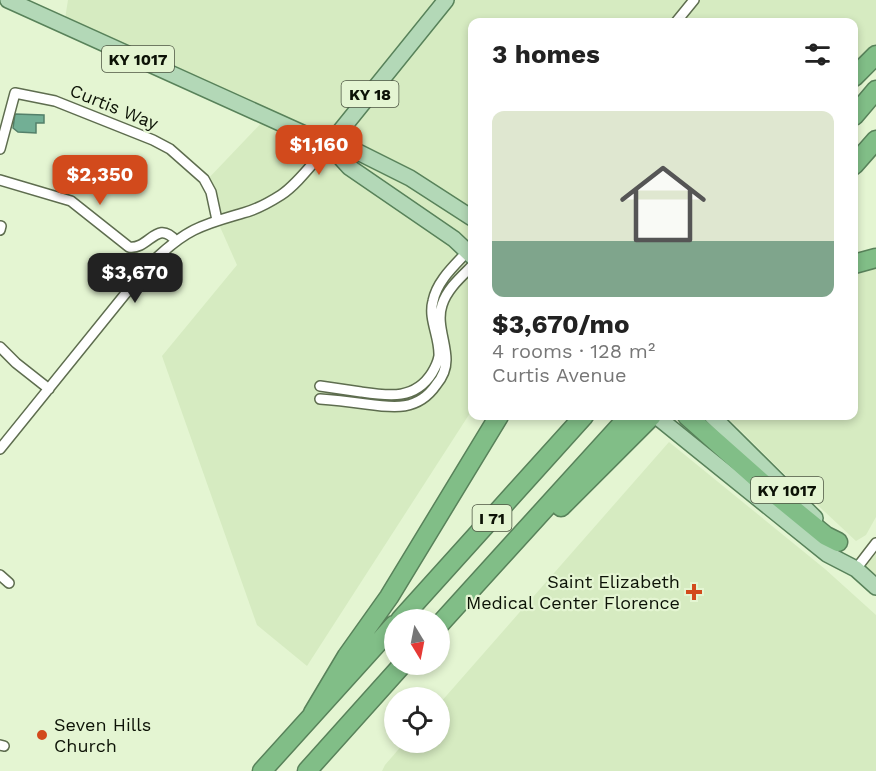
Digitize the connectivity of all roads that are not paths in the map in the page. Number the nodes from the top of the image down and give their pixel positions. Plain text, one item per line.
1 (8, 0) edge
2 (446, 0) edge
3 (694, 0) edge
4 (679, 18) edge
5 (876, 55) edge
6 (858, 73) edge
7 (876, 90) edge
8 (858, 111) edge
9 (876, 140) edge
10 (329, 145) junction
11 (0, 149) edge
12 (858, 160) edge
13 (0, 180) edge
14 (468, 215) edge
15 (217, 220) junction
16 (176, 241) junction
17 (468, 255) edge
18 (876, 258) edge
19 (468, 260) edge
20 (468, 262) edge
21 (858, 263) edge
22 (0, 347) edge
23 (320, 386) dead end
24 (49, 389) junction
25 (320, 399) dead end
26 (497, 420) edge
27 (580, 420) edge
28 (642, 420) edge
29 (649, 420) edge
30 (692, 420) edge
31 (716, 420) edge
32 (0, 449) edge
33 (838, 542) junction
34 (876, 543) edge
35 (856, 569) junction
36 (0, 575) edge
37 (9, 583) dead end
38 (876, 587) edge
39 (410, 609) edge
40 (450, 613) edge
41 (384, 636) edge
42 (393, 675) edge
43 (313, 713) junction
44 (262, 771) edge
45 (307, 771) edge

1 - 10 main road, KY 1017
2 - 10 main road, KY 18
3 - 4 street
5 - 6 highway
7 - 8 highway
9 - 12 highway
10 - 14 main road, KY 1017
10 - 15 street
10 - 17 main road, KY 1017
11 - 15 street, Curtis Way
13 - 16 street
15 - 16 street
16 - 24 street
18 - 21 highway
19 - 23 street
20 - 25 street
22 - 24 street
24 - 32 street
26 - 43 highway
27 - 39 highway, I 71
28 - 40 highway, I 71
29 - 35 main road, KY 1017
30 - 33 highway
31 - 33 main road, KY 1017
33 - 35 main road, KY 1017
34 - 35 street
35 - 38 main road, KY 1017
36 - 37 street
41 - 43 highway
42 - 45 highway
43 - 44 highway

